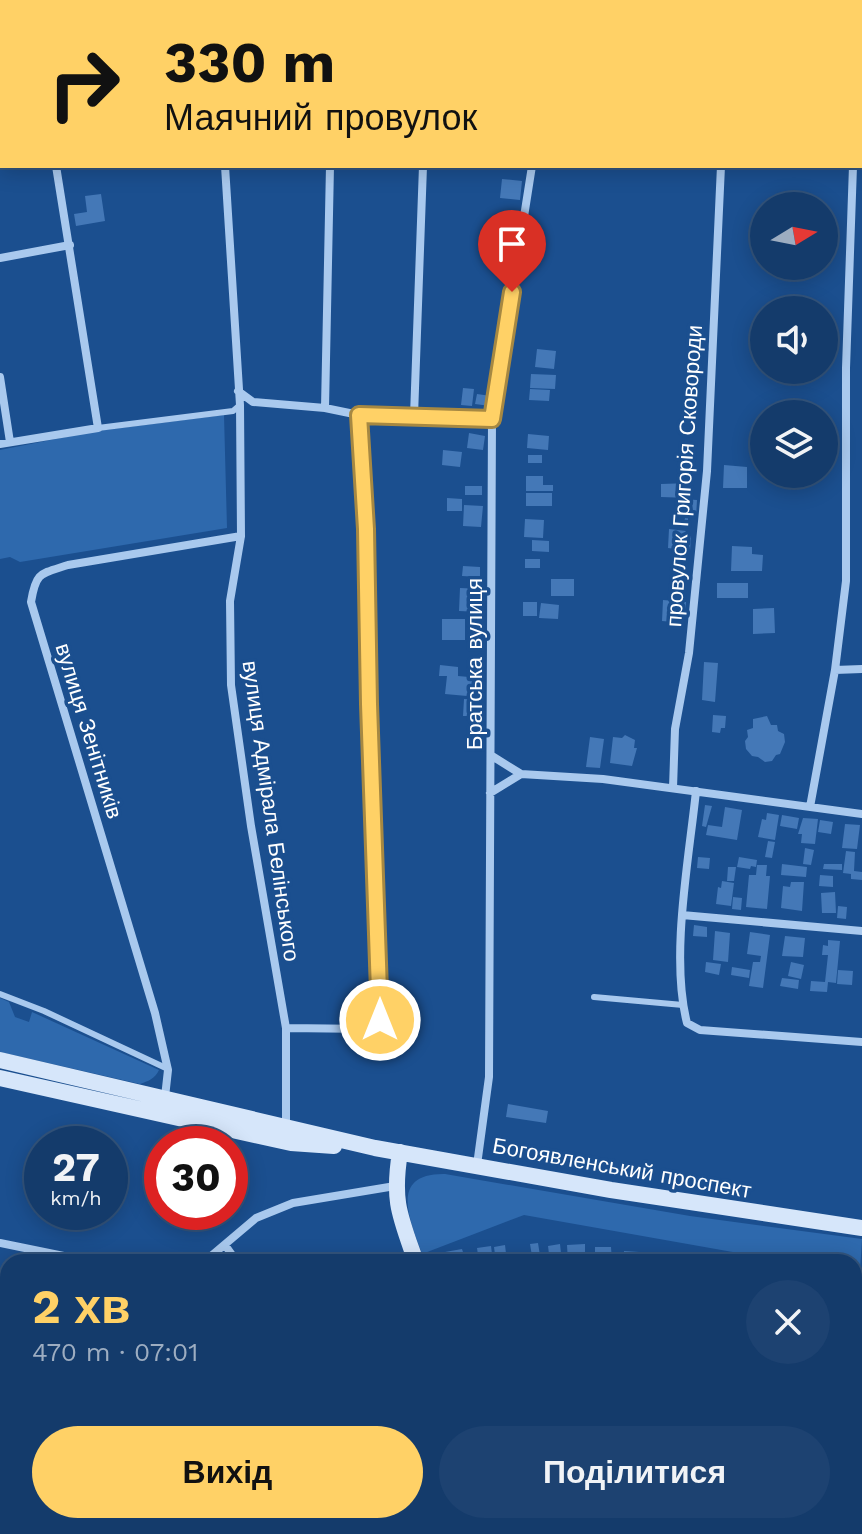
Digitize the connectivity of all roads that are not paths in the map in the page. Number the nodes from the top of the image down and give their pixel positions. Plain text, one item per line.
1 (56, 168) edge
2 (225, 168) edge
3 (330, 168) edge
4 (423, 168) edge
5 (532, 168) edge
6 (721, 168) edge
7 (853, 168) edge
8 (70, 245) junction
9 (0, 258) edge
10 (0, 377) edge
11 (238, 391) junction
12 (240, 405) junction
13 (325, 408) junction
14 (359, 415) junction
15 (414, 416) junction
16 (492, 419) junction
17 (98, 428) junction
18 (10, 442) junction
19 (0, 444) edge
20 (241, 536) junction
21 (862, 669) edge
22 (835, 670) junction
23 (492, 756) junction
24 (521, 774) junction
25 (673, 788) junction
26 (696, 791) junction
27 (490, 793) junction
28 (810, 807) junction
29 (862, 814) edge
30 (682, 915) junction
31 (862, 931) edge
32 (0, 994) edge
33 (594, 997) dead end
34 (683, 1005) junction
35 (286, 1028) junction
36 (862, 1042) edge
37 (0, 1060) edge
38 (168, 1070) junction
39 (0, 1078) edge
40 (165, 1097) junction
41 (286, 1125) junction
42 (375, 1148) junction
43 (400, 1152) junction
44 (477, 1165) junction
45 (395, 1186) junction
46 (862, 1228) edge
47 (2, 1245) edge
48 (225, 1245) junction
49 (50, 1254) edge
50 (214, 1254) edge
51 (231, 1254) edge
52 (413, 1254) edge
53 (862, 1396) edge
54 (862, 1415) edge

1 - 8 street
2 - 11 street, вулиця Адмірала Белінського
3 - 13 street
4 - 15 street
5 - 16 street, Братська вулиця
6 - 25 street, провулок Григорія Сковороди
7 - 22 street
8 - 9 street
8 - 17 street
10 - 18 street
11 - 12 street, вулиця Адмірала Белінського
11 - 13 street
12 - 17 lane
12 - 20 street, вулиця Адмірала Белінського
13 - 14 street
14 - 15 street
14 - 35 street
15 - 16 street
16 - 23 street, Братська вулиця
17 - 18 street
18 - 19 street
20 - 35 street, вулиця Адмірала Белінського
20 - 38 street, вулиця Зенітників
21 - 22 street
22 - 28 street
23 - 24 street
23 - 27 street, Братська вулиця
24 - 25 street
24 - 27 street
25 - 26 street
26 - 28 street
26 - 30 street
27 - 44 street, Братська вулиця
28 - 29 street
30 - 31 street
30 - 34 street
32 - 38 lane
33 - 34 lane
34 - 36 street
35 - 41 street, вулиця Адмірала Белінського
37 - 40 main road, Богоявленський проспект
38 - 40 street, вулиця Зенітників
39 - 42 main road, Богоявленський проспект
40 - 41 main road, Богоявленський проспект
41 - 42 main road, Богоявленський проспект
42 - 43 main road, Богоявленський проспект
43 - 44 main road, Богоявленський проспект
43 - 45 main road
44 - 46 main road, Богоявленський проспект
45 - 48 street
45 - 52 main road
47 - 49 street
48 - 50 street
48 - 51 street
53 - 54 street

